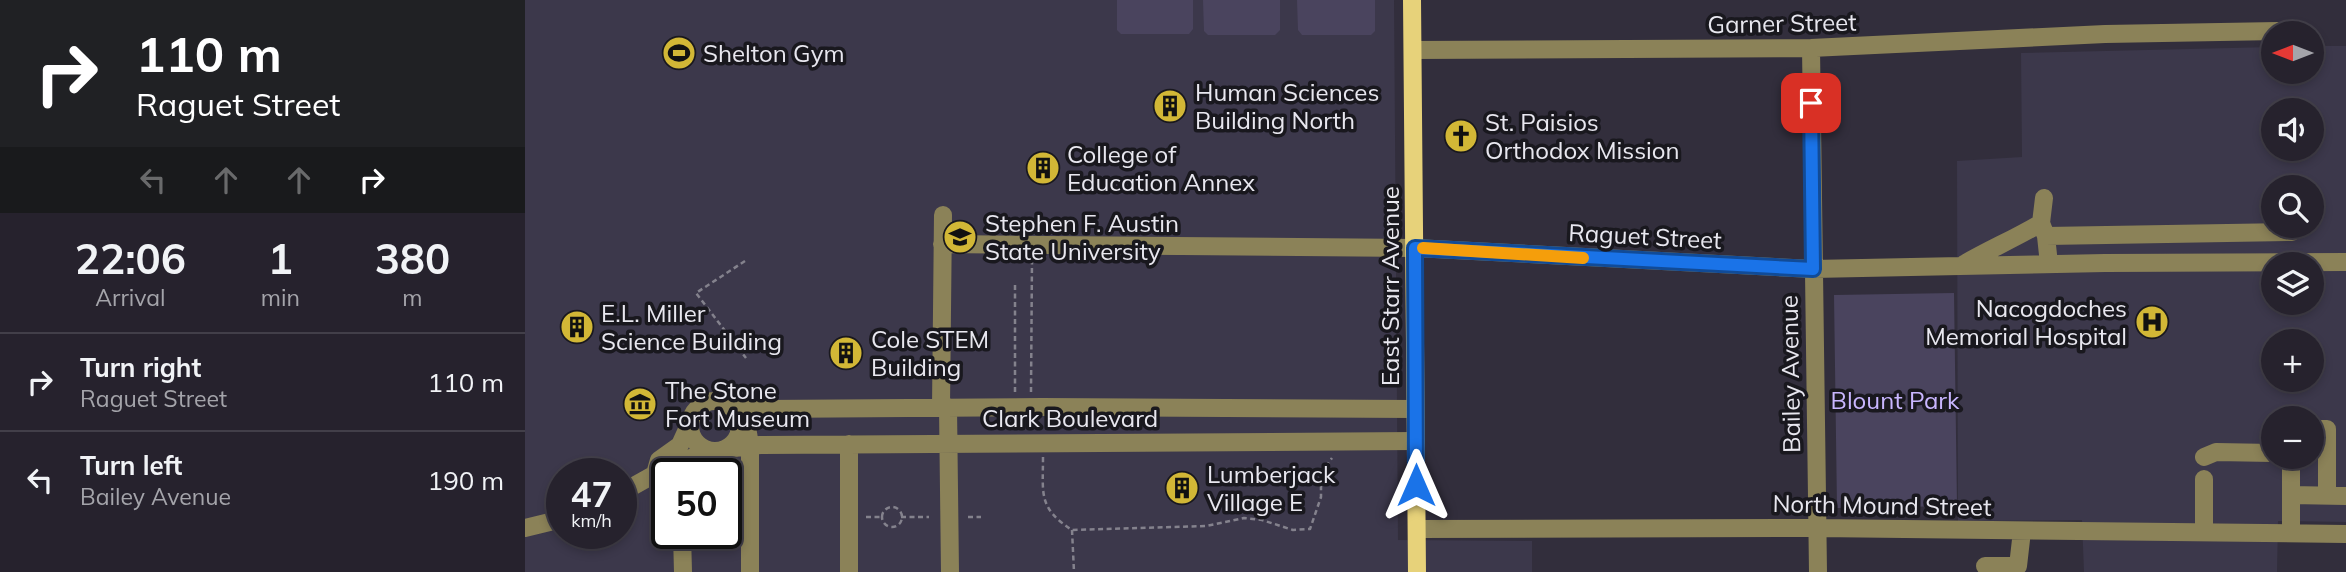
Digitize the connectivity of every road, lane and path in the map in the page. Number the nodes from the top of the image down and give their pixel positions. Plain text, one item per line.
1 (1412, 0) edge
2 (2261, 31) edge
3 (1811, 48) junction
4 (1413, 50) junction
5 (2044, 198) dead end
6 (943, 215) dead end
7 (2044, 230) junction
8 (2261, 230) edge
9 (2169, 234) junction
10 (942, 244) junction
11 (1415, 248) junction
12 (745, 261) dead end
13 (2169, 262) junction
14 (2261, 262) edge
15 (2324, 262) edge
16 (2346, 262) edge
17 (2049, 264) junction
18 (1962, 266) junction
19 (1813, 269) junction
20 (1015, 285) dead end
21 (746, 358) dead end
22 (1015, 399) dead end
23 (944, 407) junction
24 (732, 408) junction
25 (1415, 409) junction
26 (690, 425) junction
27 (2324, 429) edge
28 (1416, 441) junction
29 (949, 443) junction
30 (849, 444) junction
31 (750, 445) junction
32 (720, 450) junction
33 (2261, 453) edge
34 (2204, 457) dead end
35 (662, 458) edge
36 (688, 458) edge
37 (697, 458) edge
38 (2291, 469) edge
39 (2204, 479) dead end
40 (2291, 495) junction
41 (2327, 495) junction
42 (2346, 496) edge
43 (866, 517) dead end
44 (883, 517) junction
45 (901, 517) junction
46 (929, 517) dead end
47 (968, 517) dead end
48 (981, 517) dead end
49 (546, 523) edge
50 (525, 528) edge
51 (1818, 528) junction
52 (1417, 529) junction
53 (1072, 530) dead end
54 (2022, 531) junction
55 (2204, 533) junction
56 (2291, 533) junction
57 (2346, 534) edge
58 (683, 549) edge
59 (1985, 566) dead end
60 (2018, 569) edge
61 (683, 572) edge
62 (750, 572) edge
63 (849, 572) edge
64 (950, 572) edge
65 (1074, 572) edge
66 (1417, 572) edge
67 (1818, 572) edge

1 - 4 main road, East Starr Avenue
2 - 3 street, Garner Street
3 - 4 street, Garner Street
3 - 19 street, Bailey Avenue
4 - 11 main road, East Starr Avenue
5 - 7 street
6 - 10 street
7 - 9 street
7 - 17 street
7 - 18 street
8 - 9 street
9 - 13 street
10 - 11 street, Raguet Street
10 - 23 street
11 - 19 street, Raguet Street
11 - 25 main road, East Starr Avenue
12 - 21 path
13 - 14 street, Raguet Street
13 - 17 street, Raguet Street
15 - 16 street, Raguet Street
17 - 18 street, Raguet Street
18 - 19 street, Raguet Street
19 - 51 street, Bailey Avenue
20 - 22 path
23 - 24 street, Clark Boulevard
23 - 25 street, Clark Boulevard
23 - 29 street
24 - 26 street
24 - 31 street
24 - 32 street
25 - 28 main road, East Starr Avenue
26 - 32 street
26 - 35 street
26 - 36 street
27 - 41 street
28 - 29 street, Clark Boulevard
28 - 52 main road, East Starr Avenue
29 - 30 street, Clark Boulevard
29 - 64 street
30 - 31 street, Clark Boulevard
30 - 63 street
31 - 32 street, Clark Boulevard
31 - 62 street
32 - 37 street, Clark Boulevard
33 - 34 street
38 - 40 street
39 - 55 street
40 - 41 street
40 - 56 street
41 - 42 street
43 - 44 path
44 - 45 path
44 - 45 path
45 - 46 path
47 - 48 path
49 - 50 street
51 - 52 street, North Mound Street
51 - 54 street, North Mound Street
51 - 67 street, Bailey Avenue
52 - 66 main road, East Starr Avenue
53 - 65 path
54 - 55 street, North Mound Street
54 - 60 street
55 - 56 street, North Mound Street
56 - 57 street, North Mound Street
58 - 61 street
59 - 60 street

